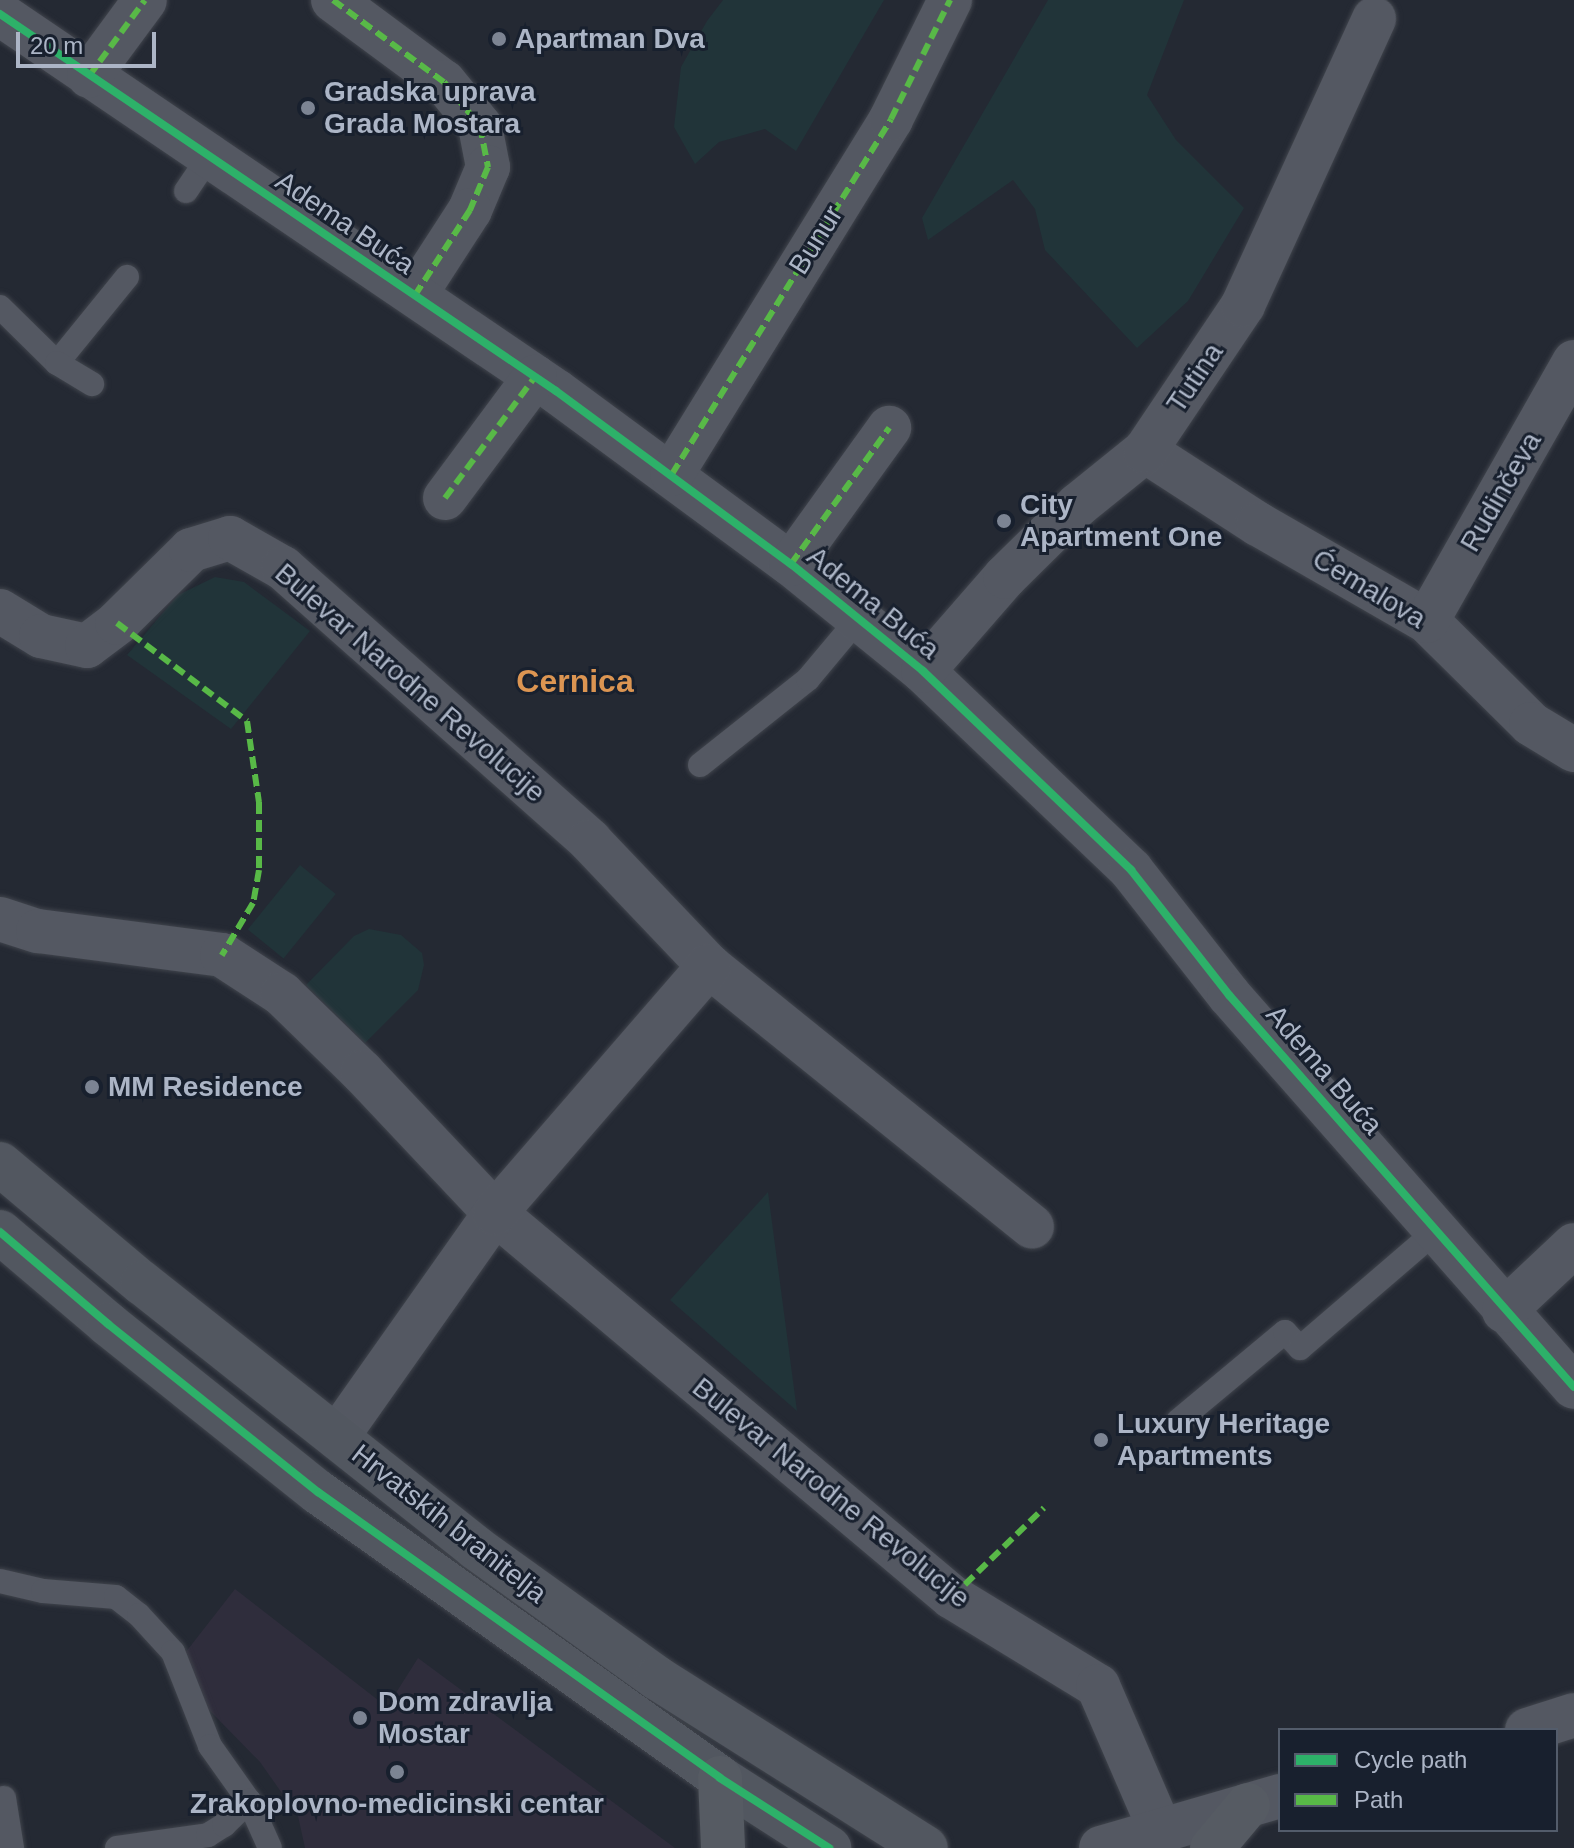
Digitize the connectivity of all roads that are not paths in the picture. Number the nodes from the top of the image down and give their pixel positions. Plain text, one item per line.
1 (145, 0) edge
2 (333, 0) edge
3 (950, 0) edge
4 (0, 14) edge
5 (1374, 19) dead end
6 (89, 76) junction
7 (127, 277) dead end
8 (415, 295) junction
9 (0, 307) edge
10 (1574, 362) edge
11 (57, 363) junction
12 (535, 377) junction
13 (92, 384) dead end
14 (889, 428) dead end
15 (1145, 451) junction
16 (672, 474) junction
17 (445, 498) dead end
18 (791, 564) junction
19 (0, 611) edge
20 (859, 618) junction
21 (1427, 621) junction
22 (923, 671) junction
23 (1574, 750) edge
24 (700, 765) dead end
25 (0, 919) edge
26 (709, 966) junction
27 (0, 1164) edge
28 (495, 1213) junction
29 (1032, 1227) dead end
30 (0, 1232) edge
31 (1435, 1232) junction
32 (1574, 1245) edge
33 (1504, 1311) junction
34 (1574, 1387) edge
35 (1178, 1421) dead end
36 (337, 1437) junction
37 (1, 1581) edge
38 (1574, 1715) edge
39 (1533, 1728) edge
40 (720, 1778) junction
41 (4, 1798) dead end
42 (1264, 1800) edge
43 (249, 1801) junction
44 (1160, 1829) junction
45 (12, 1848) edge
46 (117, 1848) edge
47 (270, 1848) edge
48 (723, 1848) edge
49 (829, 1848) edge
50 (926, 1848) edge
51 (1101, 1848) edge
52 (1212, 1848) edge

1 - 6 street
2 - 8 street
3 - 16 street, Bunur
4 - 6 street, Adema Buća
5 - 15 street, Tutina
6 - 8 street, Adema Buća
7 - 11 lane
8 - 12 street, Adema Buća
9 - 11 lane
10 - 21 street, Rudinčeva
11 - 13 lane
12 - 16 street, Adema Buća
12 - 17 street
14 - 18 street
15 - 21 street, Ćemalova
15 - 22 street, Tutina
16 - 18 street, Adema Buća
18 - 20 street, Adema Buća
19 - 26 street, Bulevar Narodne Revolucije
20 - 22 street, Adema Buća
20 - 24 lane
21 - 23 street, Ćemalova
22 - 31 street, Adema Buća
25 - 28 street, Bulevar Narodne Revolucije
26 - 28 street
26 - 29 street, Bulevar Narodne Revolucije
27 - 36 main road, Hrvatskih branitelja
28 - 36 street
28 - 44 street, Bulevar Narodne Revolucije
30 - 40 main road
31 - 33 street, Adema Buća
31 - 35 lane
32 - 33 street
33 - 34 street, Adema Buća
36 - 50 main road, Hrvatskih branitelja
37 - 43 lane
38 - 39 street
40 - 48 main road
40 - 49 main road
41 - 45 lane
42 - 44 street
42 - 52 main road
43 - 46 lane
43 - 47 lane
44 - 51 street

